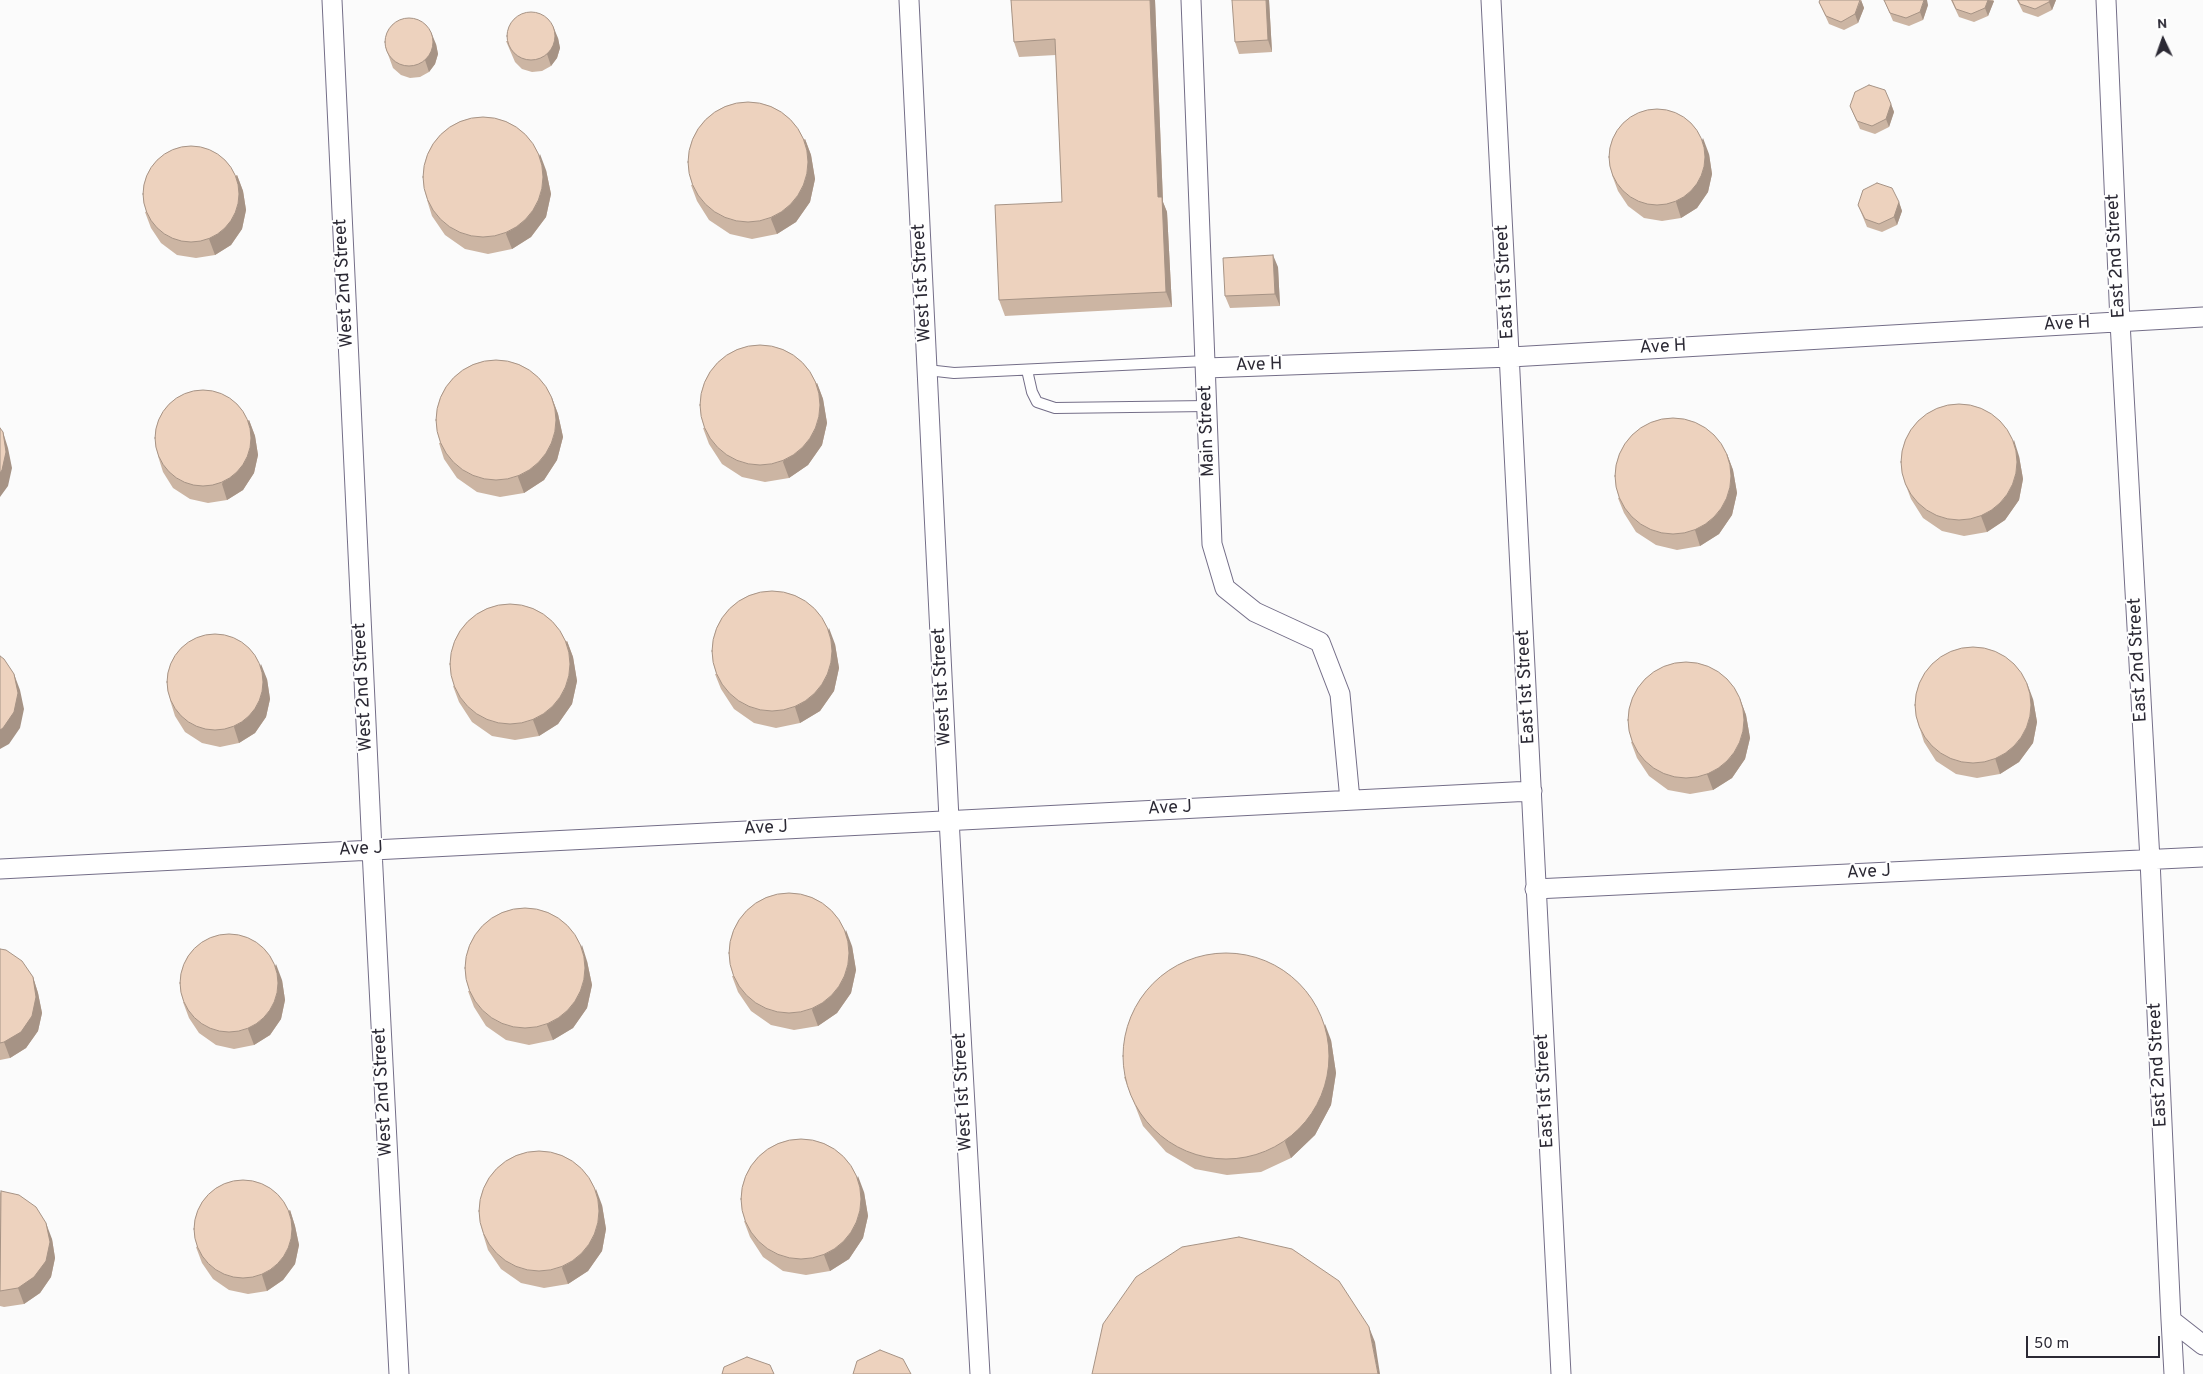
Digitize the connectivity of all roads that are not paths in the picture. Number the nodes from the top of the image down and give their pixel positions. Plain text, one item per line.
1 (332, 0) edge
2 (909, 0) edge
3 (1191, 0) edge
4 (1491, 0) edge
5 (2106, 0) edge
6 (2203, 317) edge
7 (2120, 322) junction
8 (1510, 357) junction
9 (1206, 364) junction
10 (927, 370) junction
11 (1027, 370) junction
12 (1207, 406) junction
13 (1532, 791) junction
14 (1350, 800) junction
15 (949, 819) junction
16 (372, 850) junction
17 (2203, 857) edge
18 (2150, 860) junction
19 (0, 869) edge
20 (1535, 889) junction
21 (2171, 1320) junction
22 (2203, 1345) edge
23 (399, 1374) edge
24 (980, 1374) edge
25 (1561, 1374) edge
26 (2174, 1374) edge

1 - 16 street, West 2nd Street
2 - 10 street, West 1st Street
3 - 9 street, Main Street
4 - 8 street, East 1st Street
5 - 7 street, East 2nd Street
6 - 7 street, Ave H
7 - 8 street, Ave H
7 - 18 street, East 2nd Street
8 - 9 street, Ave H
8 - 13 street, East 1st Street
9 - 11 lane
9 - 12 street, Main Street
10 - 11 lane
10 - 15 street, West 1st Street
11 - 12 lane
12 - 14 street, Main Street
13 - 14 street, Ave J
13 - 20 street, East 1st Street
14 - 15 street, Ave J
15 - 16 street, Ave J
15 - 24 street, West 1st Street
16 - 19 street, Ave J
16 - 23 street, West 2nd Street
17 - 18 street, Ave J
18 - 20 street, Ave J
18 - 21 street, East 2nd Street
20 - 25 street, East 1st Street
21 - 22 street
21 - 26 street, East 2nd Street

